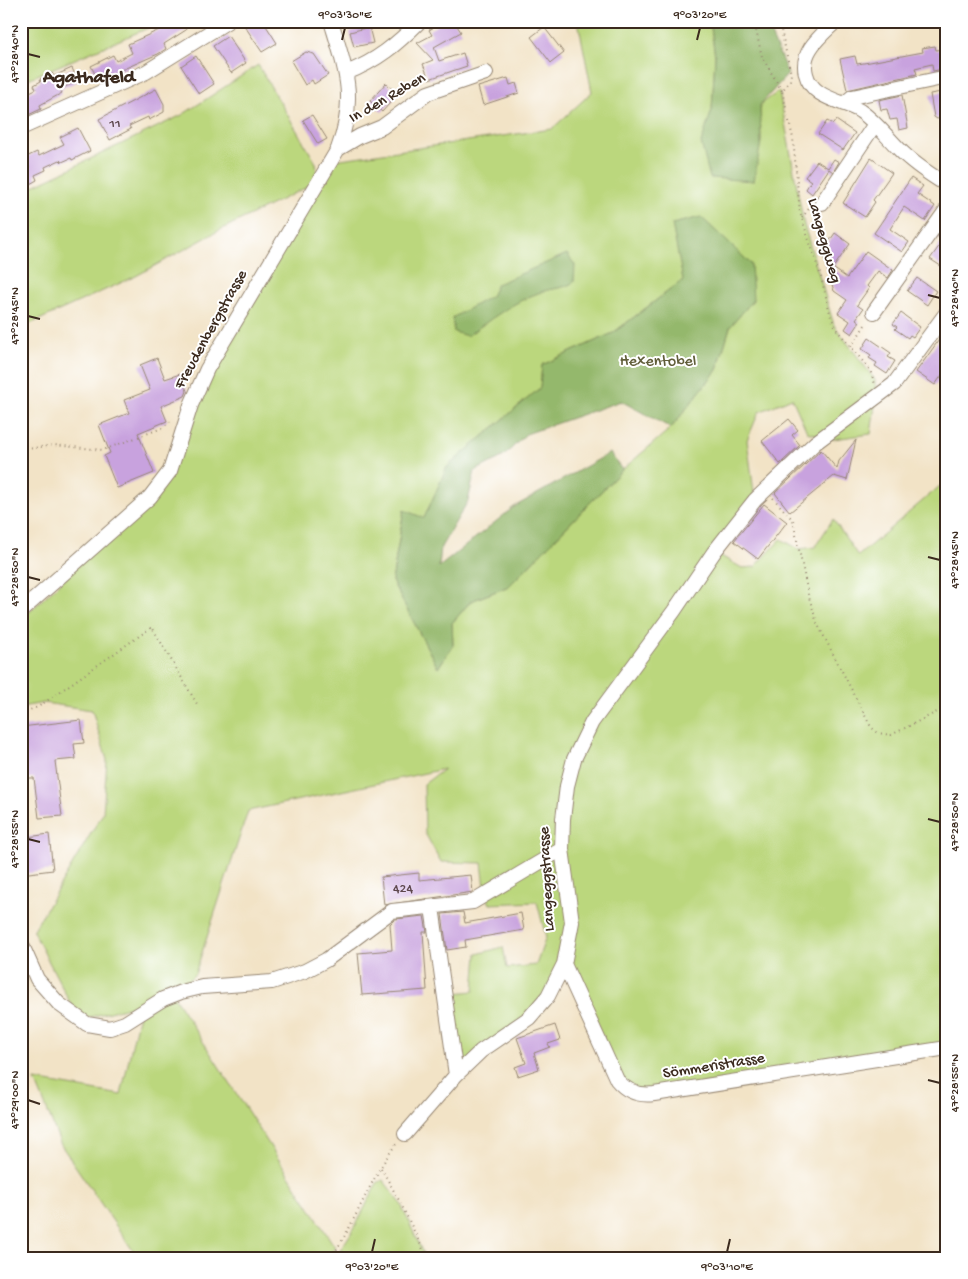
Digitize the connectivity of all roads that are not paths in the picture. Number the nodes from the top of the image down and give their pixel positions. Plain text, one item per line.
1 (228, 21) edge
2 (332, 21) edge
3 (420, 21) edge
4 (836, 21) edge
5 (346, 73) junction
6 (486, 73) dead end
7 (947, 77) edge
8 (844, 104) junction
9 (875, 124) junction
10 (21, 128) edge
11 (338, 149) junction
12 (947, 185) edge
13 (822, 203) dead end
14 (947, 209) edge
15 (874, 312) road end
16 (947, 312) edge
17 (21, 611) edge
18 (562, 849) junction
19 (432, 907) junction
20 (21, 943) edge
21 (564, 964) junction
22 (947, 1048) edge
23 (456, 1075) junction
24 (405, 1134) road end

1 - 10 street
2 - 5 street, Freudenbergstrasse
3 - 5 street
4 - 8 street
5 - 11 street, Freudenbergstrasse
6 - 11 street, In den Reben
7 - 8 street
8 - 9 street
9 - 12 street
9 - 13 street
11 - 17 street, Freudenbergstrasse
14 - 15 street
16 - 18 street, Langeggstrasse
18 - 19 street
18 - 21 street, Langeggstrasse
19 - 20 street
19 - 23 street
21 - 22 street, Sömmeristrasse
21 - 23 street, Langeggstrasse
23 - 24 street, Langeggstrasse

